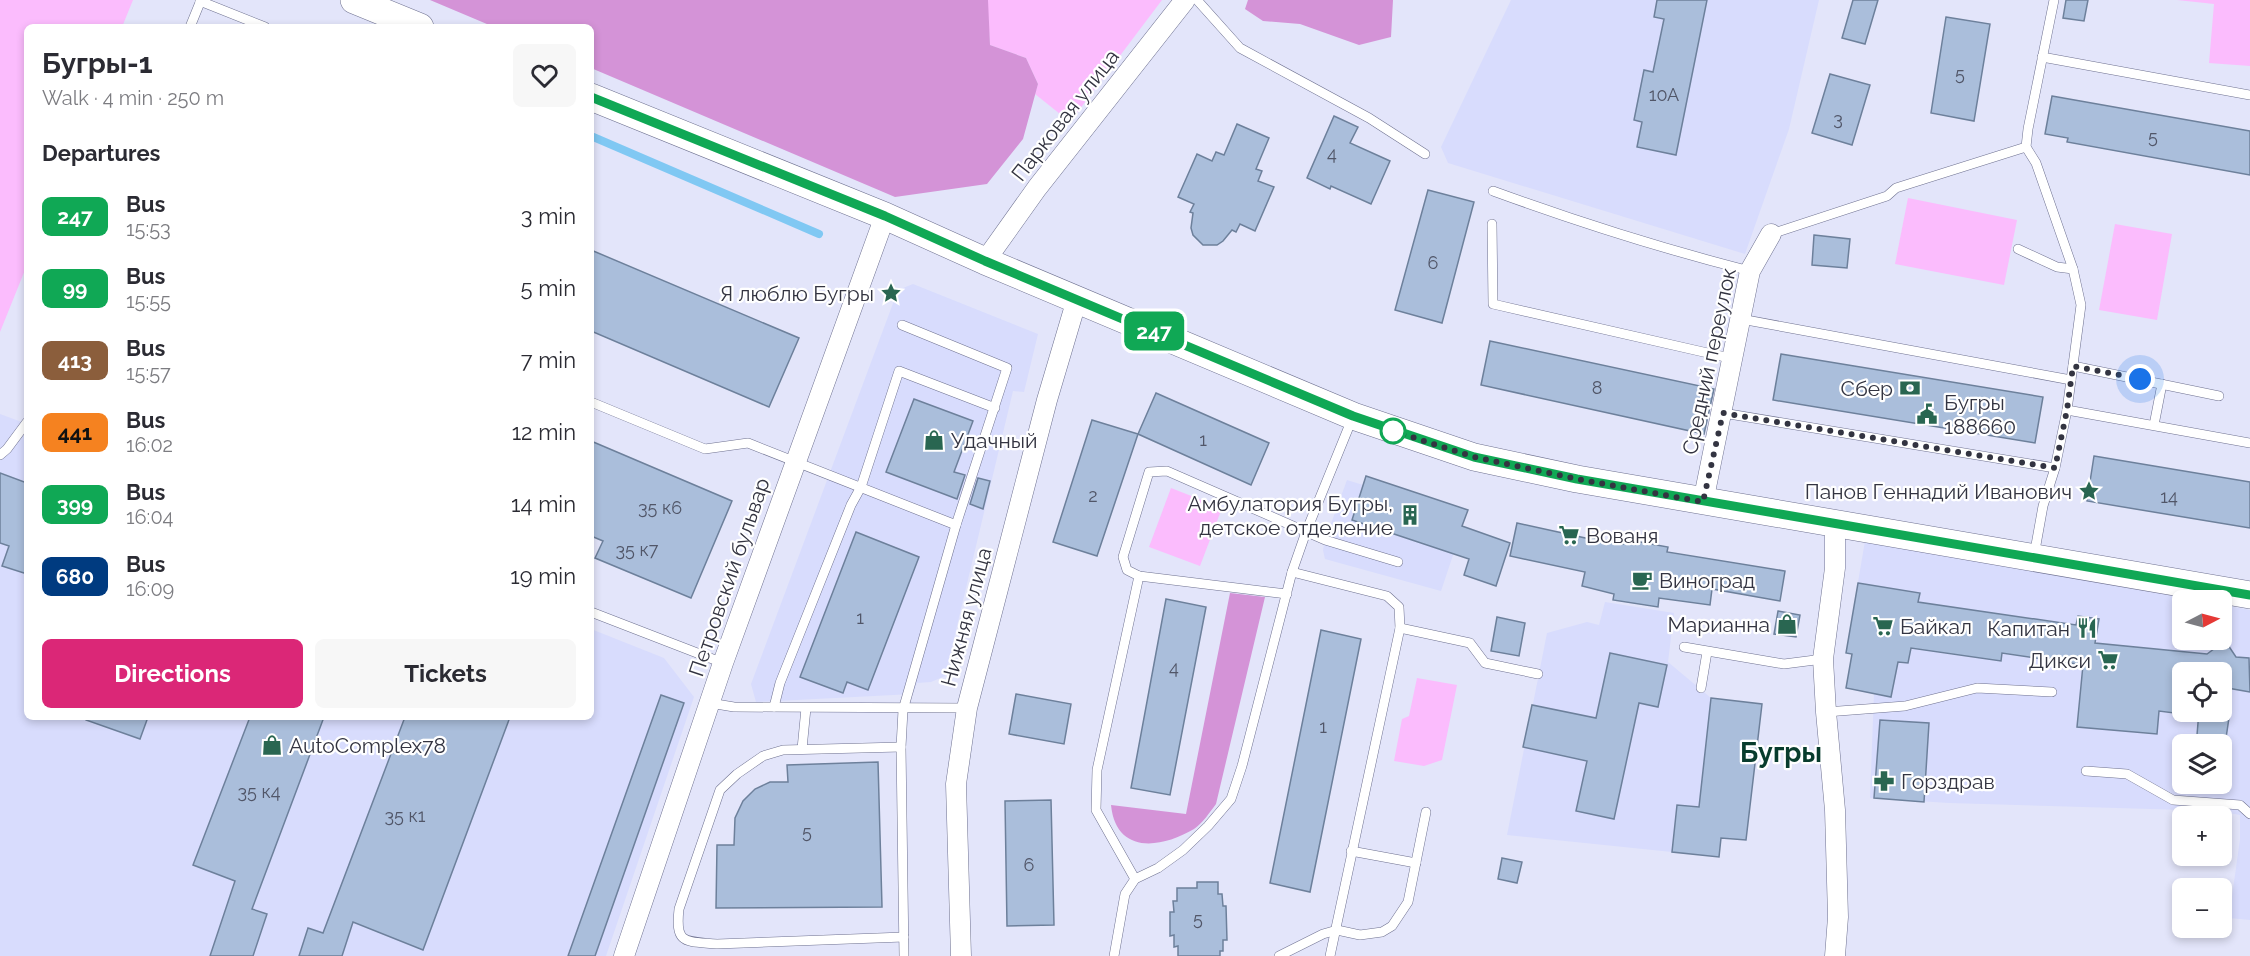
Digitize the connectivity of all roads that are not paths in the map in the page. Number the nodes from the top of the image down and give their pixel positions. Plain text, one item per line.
1 (201, 0) edge
2 (354, 0) edge
3 (1185, 0) edge
4 (1197, 0) edge
5 (2054, 0) edge
6 (191, 24) edge
7 (258, 24) edge
8 (413, 24) edge
9 (2042, 57) junction
10 (2250, 95) edge
11 (594, 98) edge
12 (2026, 147) junction
13 (1425, 154) dead end
14 (1493, 191) dead end
15 (885, 216) junction
16 (1492, 224) dead end
17 (1771, 234) joint
18 (2018, 249) dead end
19 (985, 261) junction
20 (2073, 269) junction
21 (1750, 272) junction
22 (1077, 299) junction
23 (1741, 320) junction
24 (902, 325) dead end
25 (1734, 359) junction
26 (2073, 366) junction
27 (2071, 380) junction
28 (2162, 384) junction
29 (2219, 396) dead end
30 (594, 403) edge
31 (995, 408) junction
32 (2067, 410) junction
33 (1723, 413) junction
34 (1353, 416) junction
35 (2154, 425) junction
36 (24, 426) edge
37 (2250, 443) edge
38 (0, 455) edge
39 (794, 462) junction
40 (2055, 468) junction
41 (861, 487) junction
42 (1703, 502) junction
43 (1835, 523) junction
44 (956, 525) junction
45 (1306, 532) junction
46 (2033, 558) junction
47 (1398, 562) dead end
48 (1292, 572) junction
49 (1139, 576) junction
50 (1287, 594) junction
51 (2250, 595) edge
52 (594, 613) edge
53 (1400, 628) junction
54 (1684, 647) dead end
55 (1707, 652) junction
56 (1823, 659) junction
57 (723, 663) junction
58 (1538, 674) dead end
59 (1701, 688) dead end
60 (2052, 692) dead end
61 (710, 703) junction
62 (774, 707) junction
63 (806, 708) junction
64 (967, 708) junction
65 (903, 710) junction
66 (1826, 712) junction
67 (902, 747) junction
68 (802, 749) junction
69 (2086, 771) dead end
70 (2250, 811) edge
71 (1426, 812) dead end
72 (1351, 851) junction
73 (1416, 863) junction
74 (1136, 879) junction
75 (1336, 930) junction
76 (904, 937) junction
77 (624, 956) edge
78 (904, 956) edge
79 (961, 956) edge
80 (1114, 956) edge
81 (1279, 956) edge
82 (1330, 956) edge
83 (1835, 956) edge

1 - 6 lane
1 - 7 lane
2 - 8 main road
3 - 19 street, Парковая улица
4 - 13 lane
5 - 9 lane
9 - 10 lane
9 - 12 lane
11 - 15 main road
12 - 17 lane
12 - 20 lane
14 - 21 lane
15 - 19 main road
15 - 39 street, Петровский бульвар
16 - 25 lane
17 - 21 street, Средний переулок
18 - 20 lane
19 - 22 main road
20 - 26 lane
21 - 23 street, Средний переулок
22 - 34 main road
22 - 64 street, Нижняя улица
23 - 25 street, Средний переулок
23 - 27 lane
24 - 31 lane
25 - 33 street, Средний переулок
26 - 27 lane
26 - 28 lane
27 - 32 lane
28 - 29 lane
28 - 35 lane
30 - 39 lane
31 - 41 lane
31 - 44 lane
32 - 35 lane
32 - 40 lane
33 - 40 lane
33 - 42 street, Средний переулок
34 - 42 main road
34 - 45 lane
35 - 37 lane
36 - 38 lane
39 - 41 lane
39 - 57 street, Петровский бульвар
40 - 46 lane
41 - 44 lane
41 - 62 lane
42 - 43 main road
43 - 46 main road
43 - 56 street
44 - 65 lane
45 - 47 lane
45 - 48 lane
45 - 49 lane
46 - 51 main road
48 - 50 lane
48 - 53 lane
49 - 50 lane
49 - 74 lane
50 - 74 lane
52 - 57 lane
53 - 58 lane
53 - 72 lane
54 - 55 lane
55 - 56 lane
55 - 59 lane
56 - 66 street
57 - 61 street, Петровский бульвар
60 - 66 lane
61 - 62 lane
61 - 77 street, Петровский бульвар
62 - 63 lane
63 - 65 lane
63 - 68 lane
64 - 65 lane
64 - 79 street, Нижняя улица
65 - 67 lane
66 - 83 street
67 - 68 lane
67 - 76 lane
68 - 76 lane
69 - 70 lane
71 - 73 lane
72 - 73 lane
72 - 75 lane
73 - 75 lane
74 - 80 lane
75 - 81 lane
75 - 82 lane
76 - 78 lane

